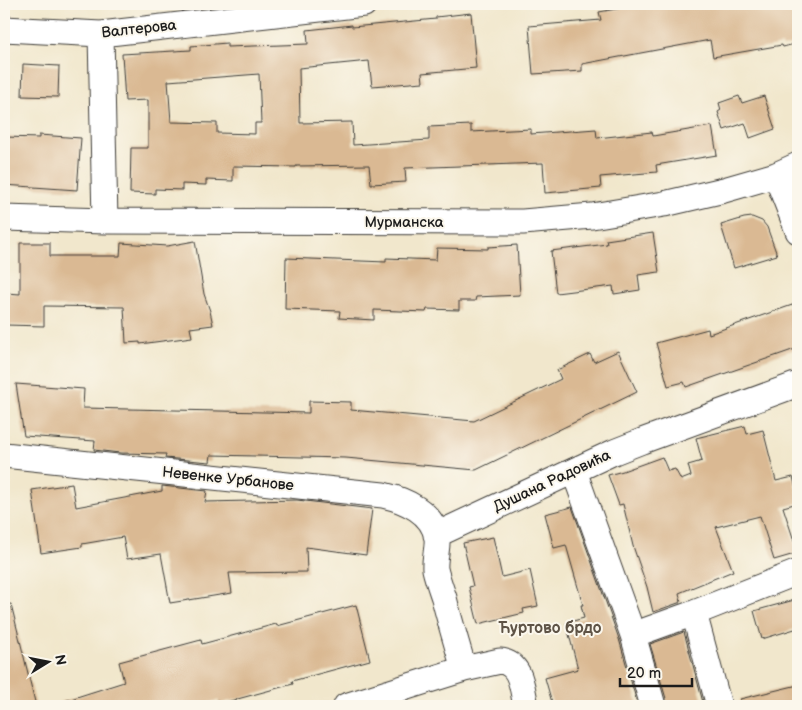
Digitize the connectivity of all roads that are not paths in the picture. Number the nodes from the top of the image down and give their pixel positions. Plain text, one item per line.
1 (364, 4) edge
2 (4, 29) edge
3 (101, 34) junction
4 (798, 165) edge
5 (776, 175) junction
6 (4, 218) edge
7 (105, 221) junction
8 (798, 231) edge
9 (798, 384) edge
10 (4, 455) edge
11 (574, 471) junction
12 (436, 535) junction
13 (798, 572) edge
14 (694, 614) junction
15 (633, 635) junction
16 (464, 669) junction
17 (346, 706) edge
18 (526, 706) edge
19 (653, 706) edge
20 (719, 706) edge

1 - 3 street, Валтерова
2 - 3 street, Валтерова
3 - 7 street
4 - 5 street, Мурманска
5 - 7 street, Мурманска
5 - 8 street
6 - 7 street, Мурманска
9 - 11 street, Душана Радовића
10 - 12 street, Невенке Урбанове
11 - 12 street, Душана Радовића
11 - 15 street
12 - 16 street
13 - 14 street
14 - 15 street
14 - 20 street
15 - 19 street
16 - 17 street
16 - 18 street

